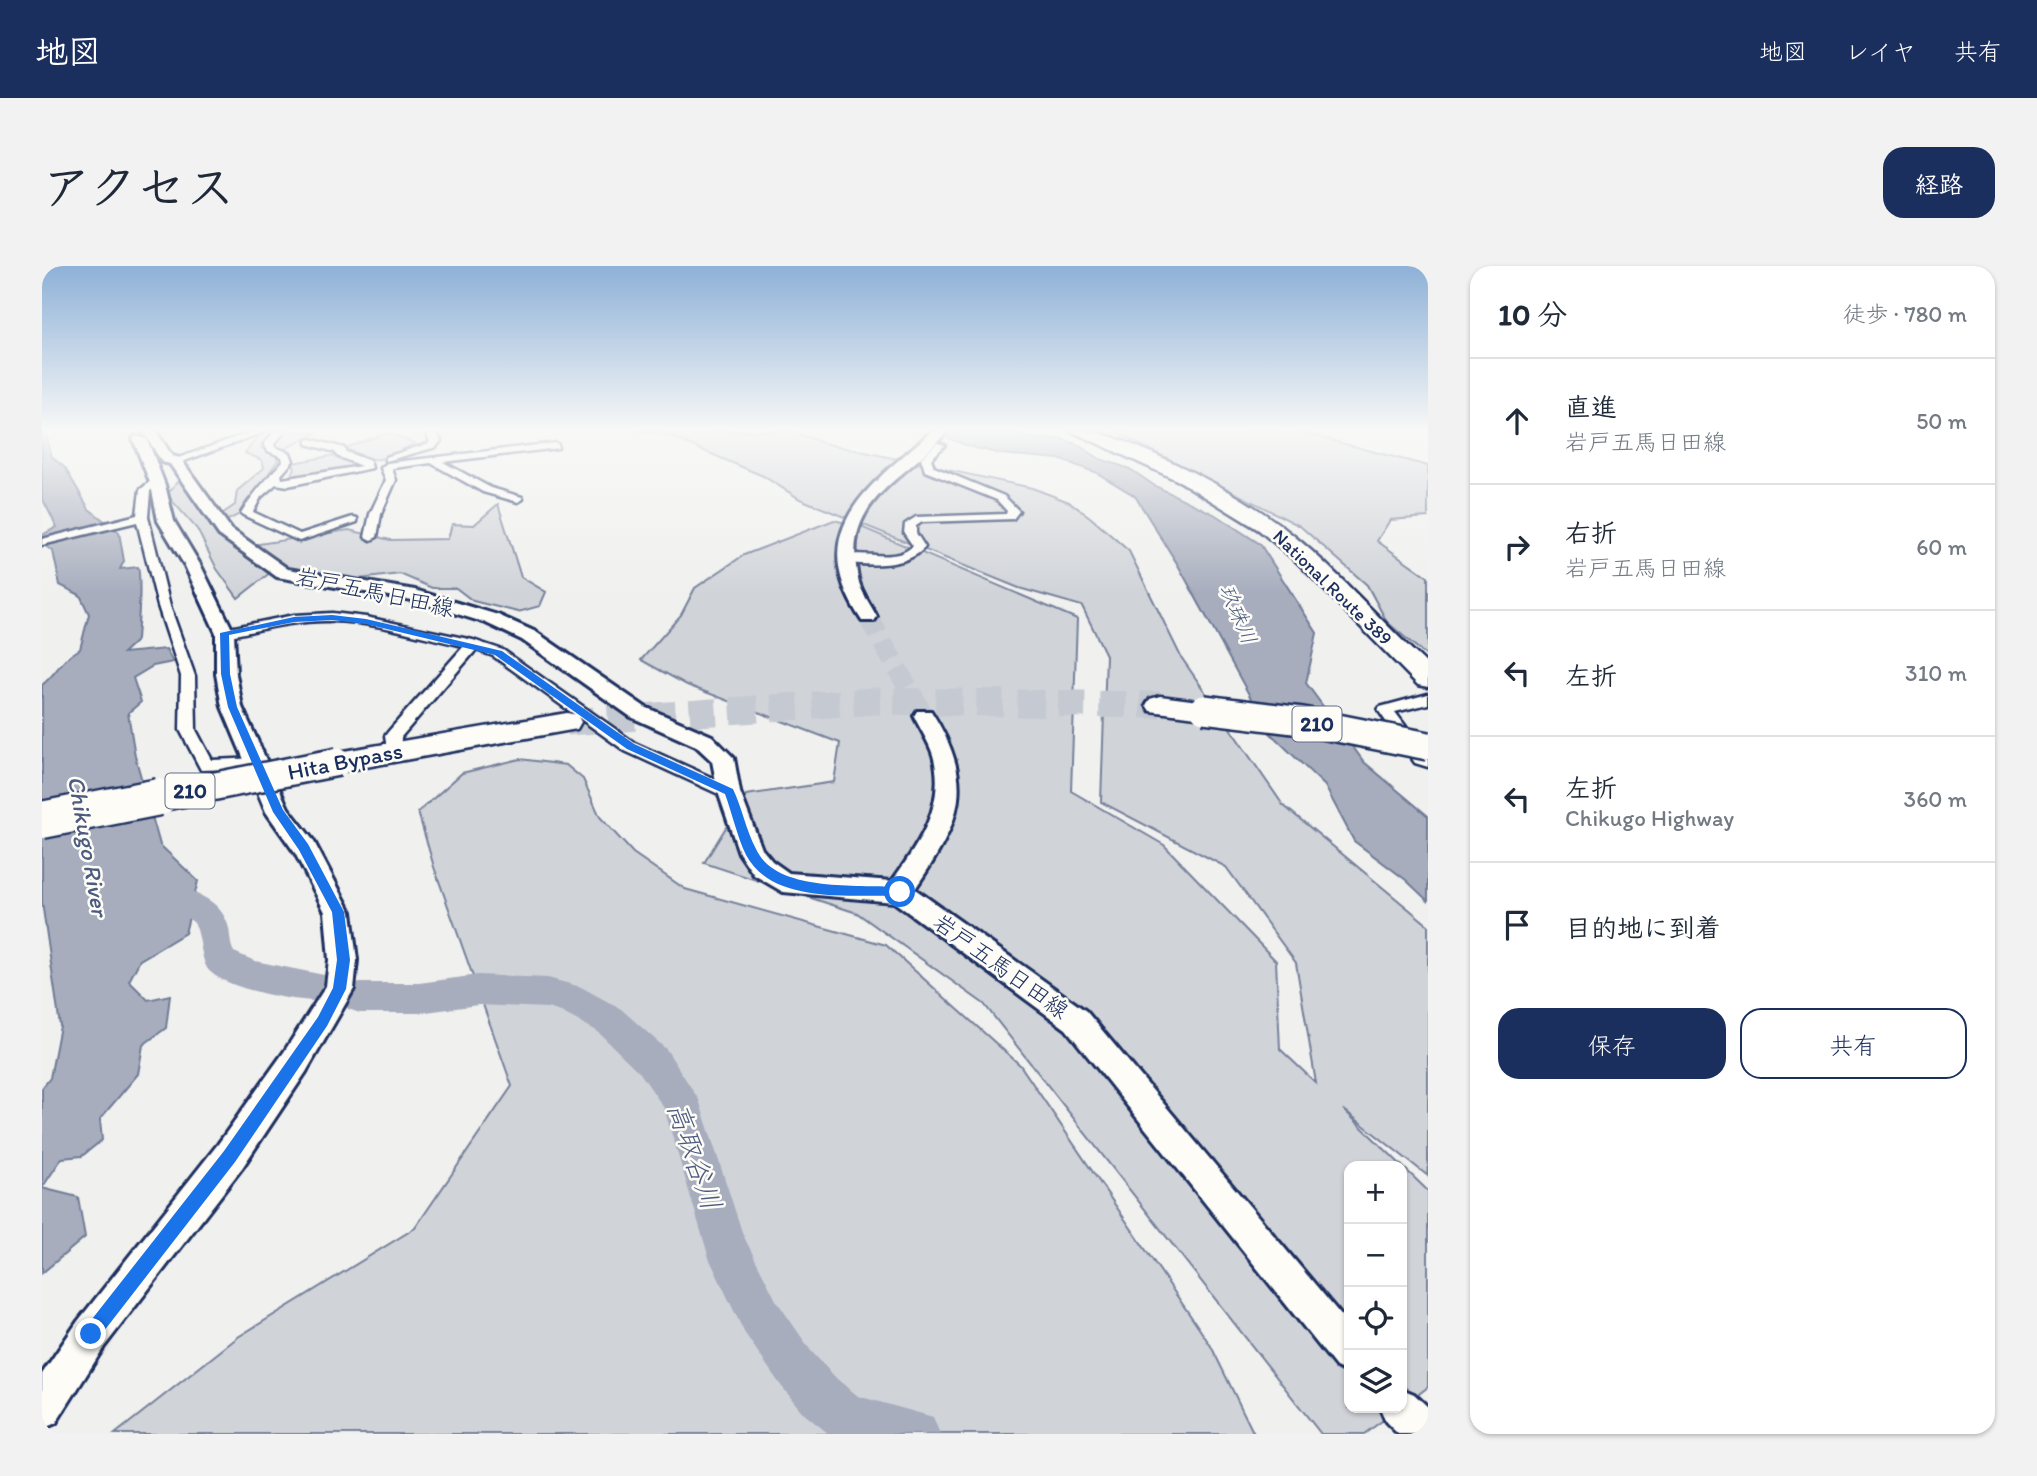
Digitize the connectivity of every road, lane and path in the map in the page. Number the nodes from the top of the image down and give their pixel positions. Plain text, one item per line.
1 (150, 486) edge
2 (166, 486) edge
3 (180, 486) edge
4 (269, 486) edge
5 (389, 486) edge
6 (479, 486) edge
7 (884, 486) edge
8 (964, 486) edge
9 (1198, 486) edge
10 (518, 499) dead end
11 (142, 516) junction
12 (353, 520) dead end
13 (371, 537) dead end
14 (42, 542) edge
15 (847, 559) junction
16 (868, 617) tunnel mouth
17 (225, 633) junction
18 (473, 645) junction
19 (1428, 679) edge
20 (1428, 699) edge
21 (1160, 705) tunnel mouth
22 (924, 716) tunnel mouth
23 (567, 722) tunnel mouth
24 (1428, 746) edge
25 (394, 752) junction
26 (1428, 762) edge
27 (258, 764) junction
28 (729, 792) junction
29 (42, 820) edge
30 (900, 892) junction
31 (1346, 1350) edge
32 (42, 1409) edge
33 (1405, 1413) edge
34 (1427, 1434) edge

1 - 11 street
2 - 17 street
3 - 28 street, 岩戸五馬日田線
4 - 12 street
5 - 13 street
6 - 10 street
7 - 15 street
8 - 15 street
9 - 19 highway, National Route 389
11 - 14 street
11 - 27 street
15 - 16 street
17 - 18 street
17 - 27 street
18 - 25 street
18 - 28 street
20 - 26 street
21 - 24 highway, 210, bridge
22 - 30 street
23 - 25 highway, Hita Bypass / 210
25 - 29 highway, Hita Bypass / 210, bridge
27 - 32 street
28 - 30 street, 岩戸五馬日田線
30 - 31 street, 岩戸五馬日田線
33 - 34 street

